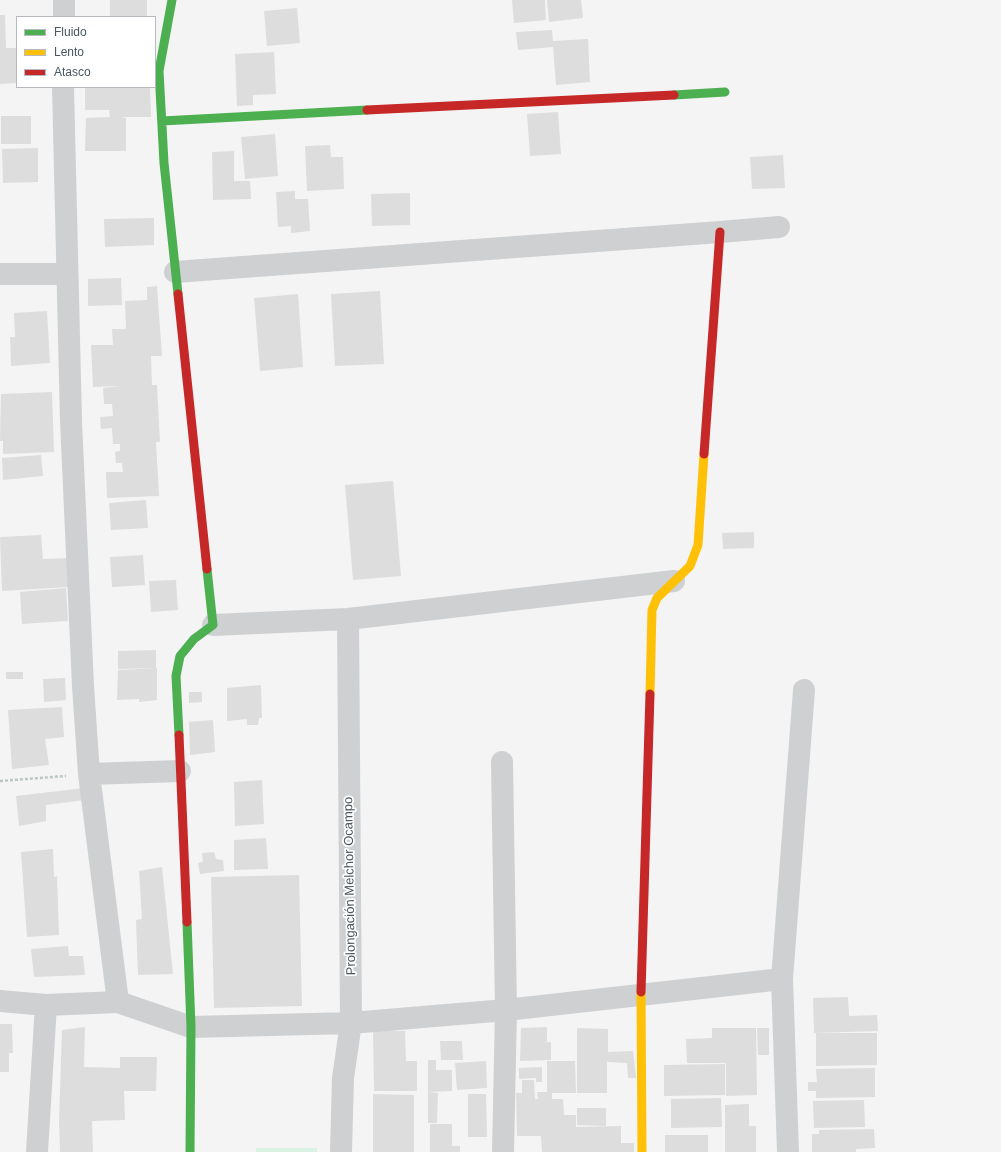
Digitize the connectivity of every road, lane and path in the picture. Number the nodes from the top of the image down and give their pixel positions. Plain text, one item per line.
1 (64, 0) edge
2 (172, 0) edge
3 (64, 16) edge
4 (157, 71) edge
5 (64, 88) edge
6 (725, 92) dead end
7 (162, 122) junction
8 (779, 227) dead end
9 (720, 232) junction
10 (175, 272) junction
11 (0, 274) edge
12 (67, 274) junction
13 (674, 582) junction
14 (348, 620) junction
15 (213, 625) junction
16 (804, 690) dead end
17 (502, 762) dead end
18 (180, 771) junction
19 (89, 774) junction
20 (0, 781) edge
21 (782, 979) junction
22 (641, 996) junction
23 (0, 1000) edge
24 (118, 1002) junction
25 (46, 1005) junction
26 (506, 1010) junction
27 (351, 1023) junction
28 (191, 1027) junction
29 (37, 1152) edge
30 (190, 1152) edge
31 (341, 1152) edge
32 (354, 1152) edge
33 (503, 1152) edge
34 (642, 1152) edge
35 (788, 1152) edge

1 - 3 street
2 - 4 street
4 - 7 street
5 - 12 street
6 - 7 street
7 - 10 street
8 - 9 street
9 - 10 street
9 - 13 street
10 - 15 street
11 - 12 street
12 - 19 street
13 - 14 street
13 - 22 street
14 - 15 street
14 - 27 street, Prolongación Melchor Ocampo
15 - 18 street
16 - 21 street
17 - 26 street
18 - 19 street
18 - 28 street
19 - 20 path
19 - 24 street
21 - 22 street
21 - 35 street
22 - 26 street
22 - 34 street
23 - 25 street
24 - 25 street
24 - 28 street
25 - 29 street
26 - 27 street
26 - 33 street
27 - 28 street
27 - 31 street, Prolongación Melchor Ocampo
27 - 32 street
28 - 30 street

